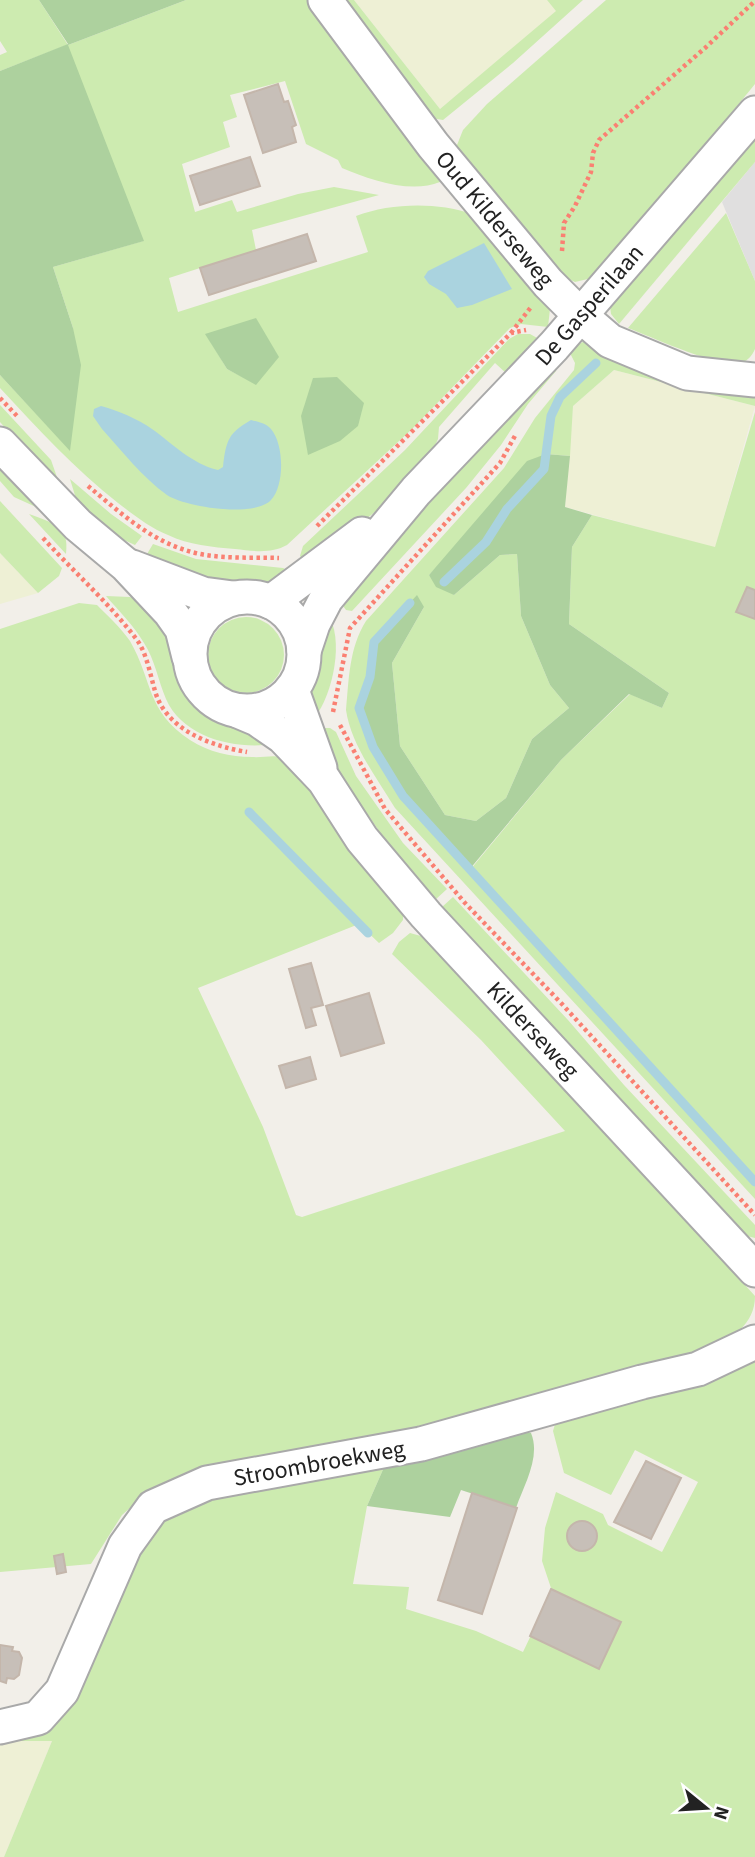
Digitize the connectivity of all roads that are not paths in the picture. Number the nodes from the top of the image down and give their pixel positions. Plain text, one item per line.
1 (325, 0) edge
2 (755, 113) edge
3 (581, 316) junction
4 (755, 380) edge
5 (12, 434) edge
6 (416, 491) junction
7 (126, 565) junction
8 (233, 598) junction
9 (271, 602) junction
10 (304, 650) junction
11 (189, 657) junction
12 (292, 690) junction
13 (238, 711) junction
14 (324, 780) junction
15 (755, 1270) edge
16 (755, 1342) edge
17 (0, 1727) edge

1 - 3 street, Oud Kilderseweg
2 - 3 street, De Gasperilaan
3 - 4 street, Oud Kilderseweg
3 - 6 street, De Gasperilaan
5 - 7 street
6 - 9 street, De Gasperilaan
6 - 10 street, De Gasperilaan
7 - 8 street
7 - 11 street
8 - 9 street
8 - 11 street
9 - 10 street
10 - 12 street
11 - 13 street
12 - 13 street
12 - 14 street, Kilderseweg
13 - 14 street, Kilderseweg
14 - 15 street, Kilderseweg
16 - 17 street, Stroombroekweg

